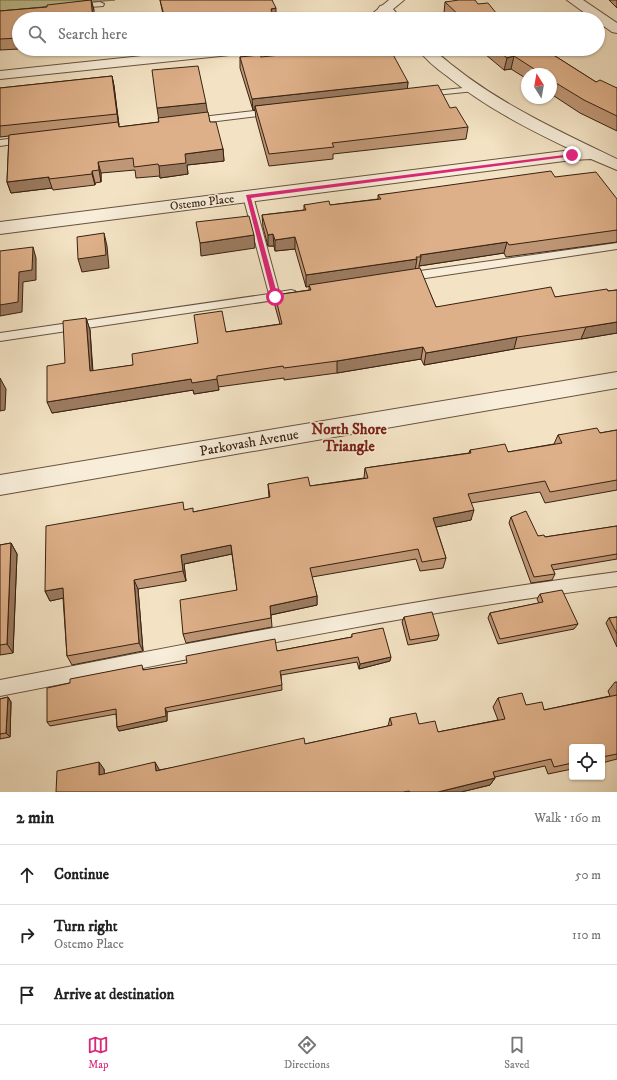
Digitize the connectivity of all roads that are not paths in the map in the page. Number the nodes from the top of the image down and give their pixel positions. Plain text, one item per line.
1 (397, 0) edge
2 (574, 0) edge
3 (100, 4) dead end
4 (70, 7) edge
5 (385, 9) junction
6 (381, 12) edge
7 (388, 12) edge
8 (592, 12) edge
9 (605, 21) edge
10 (617, 29) edge
11 (182, 56) edge
12 (432, 56) edge
13 (0, 75) edge
14 (472, 89) junction
15 (420, 95) edge
16 (279, 111) edge
17 (186, 122) edge
18 (30, 140) edge
19 (0, 143) edge
20 (594, 154) junction
21 (617, 165) edge
22 (248, 196) junction
23 (0, 228) edge
24 (617, 246) edge
25 (392, 280) edge
26 (298, 293) edge
27 (275, 297) junction
28 (0, 337) edge
29 (617, 380) edge
30 (0, 485) edge
31 (617, 579) edge
32 (0, 688) edge

1 - 5 street
2 - 8 street
3 - 4 lane
5 - 6 street
5 - 7 street
9 - 10 street
11 - 13 street
12 - 14 street
14 - 15 lane
14 - 20 street
16 - 17 lane
18 - 19 lane
20 - 21 street
20 - 22 street, Ostemo Place
22 - 23 street, Ostemo Place
22 - 27 lane
24 - 25 lane
26 - 27 lane
27 - 28 lane
29 - 30 street, Parkovash Avenue
31 - 32 lane

